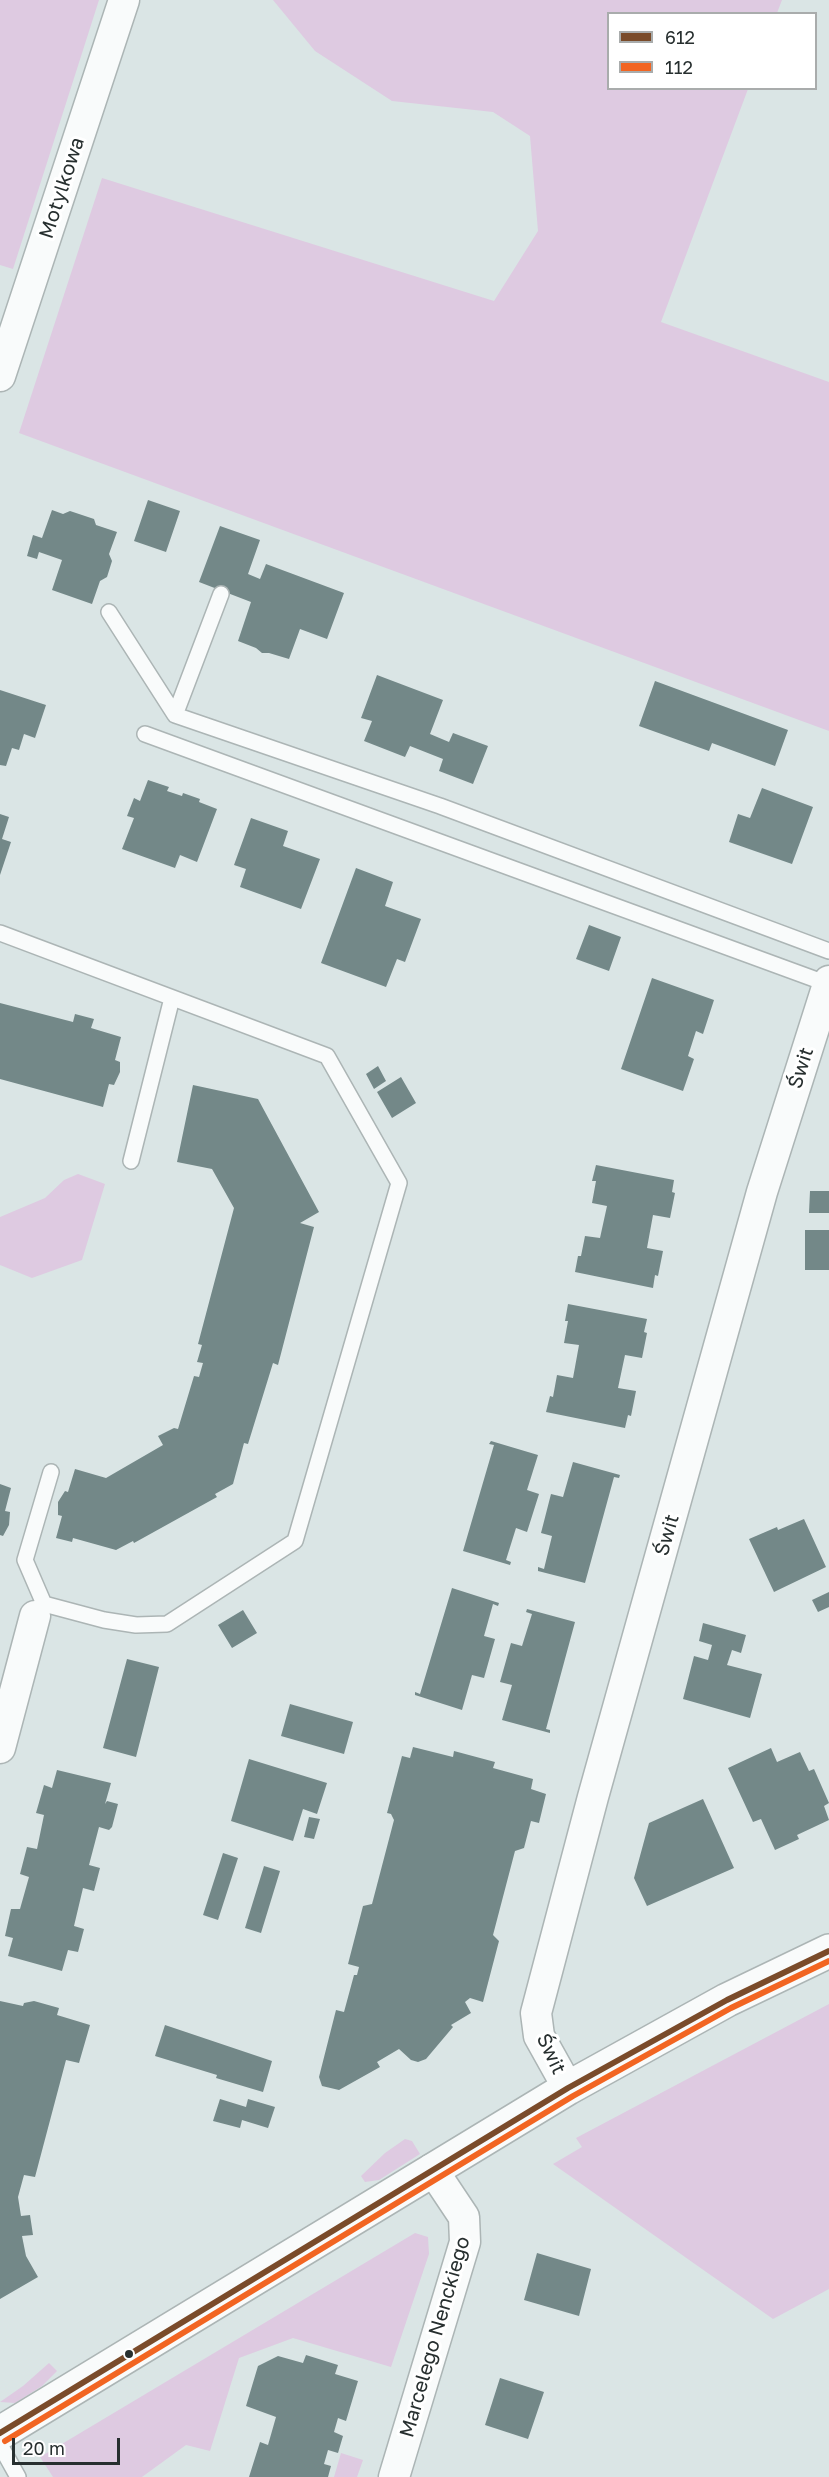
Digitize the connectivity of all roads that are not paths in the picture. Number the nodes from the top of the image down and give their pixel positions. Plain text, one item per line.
1 (124, 0) edge
2 (0, 376) edge
3 (221, 594) dead end
4 (109, 612) dead end
5 (176, 715) junction
6 (145, 734) dead end
7 (0, 933) edge
8 (829, 951) edge
9 (829, 982) edge
10 (172, 998) junction
11 (131, 1161) dead end
12 (51, 1472) dead end
13 (40, 1610) junction
14 (0, 1748) edge
15 (829, 1951) edge
16 (568, 2088) junction
17 (432, 2169) junction
18 (0, 2433) edge
19 (0, 2445) edge
20 (18, 2477) edge
21 (394, 2477) edge

1 - 2 street, Motylkowa
3 - 5 lane
4 - 5 lane
5 - 8 lane
6 - 9 lane
7 - 10 lane
9 - 16 street, Świt
10 - 11 lane
10 - 13 lane
12 - 13 lane
13 - 14 street
15 - 16 street
16 - 17 street
17 - 18 street
17 - 21 street, Marcelego Nenckiego
19 - 20 lane

